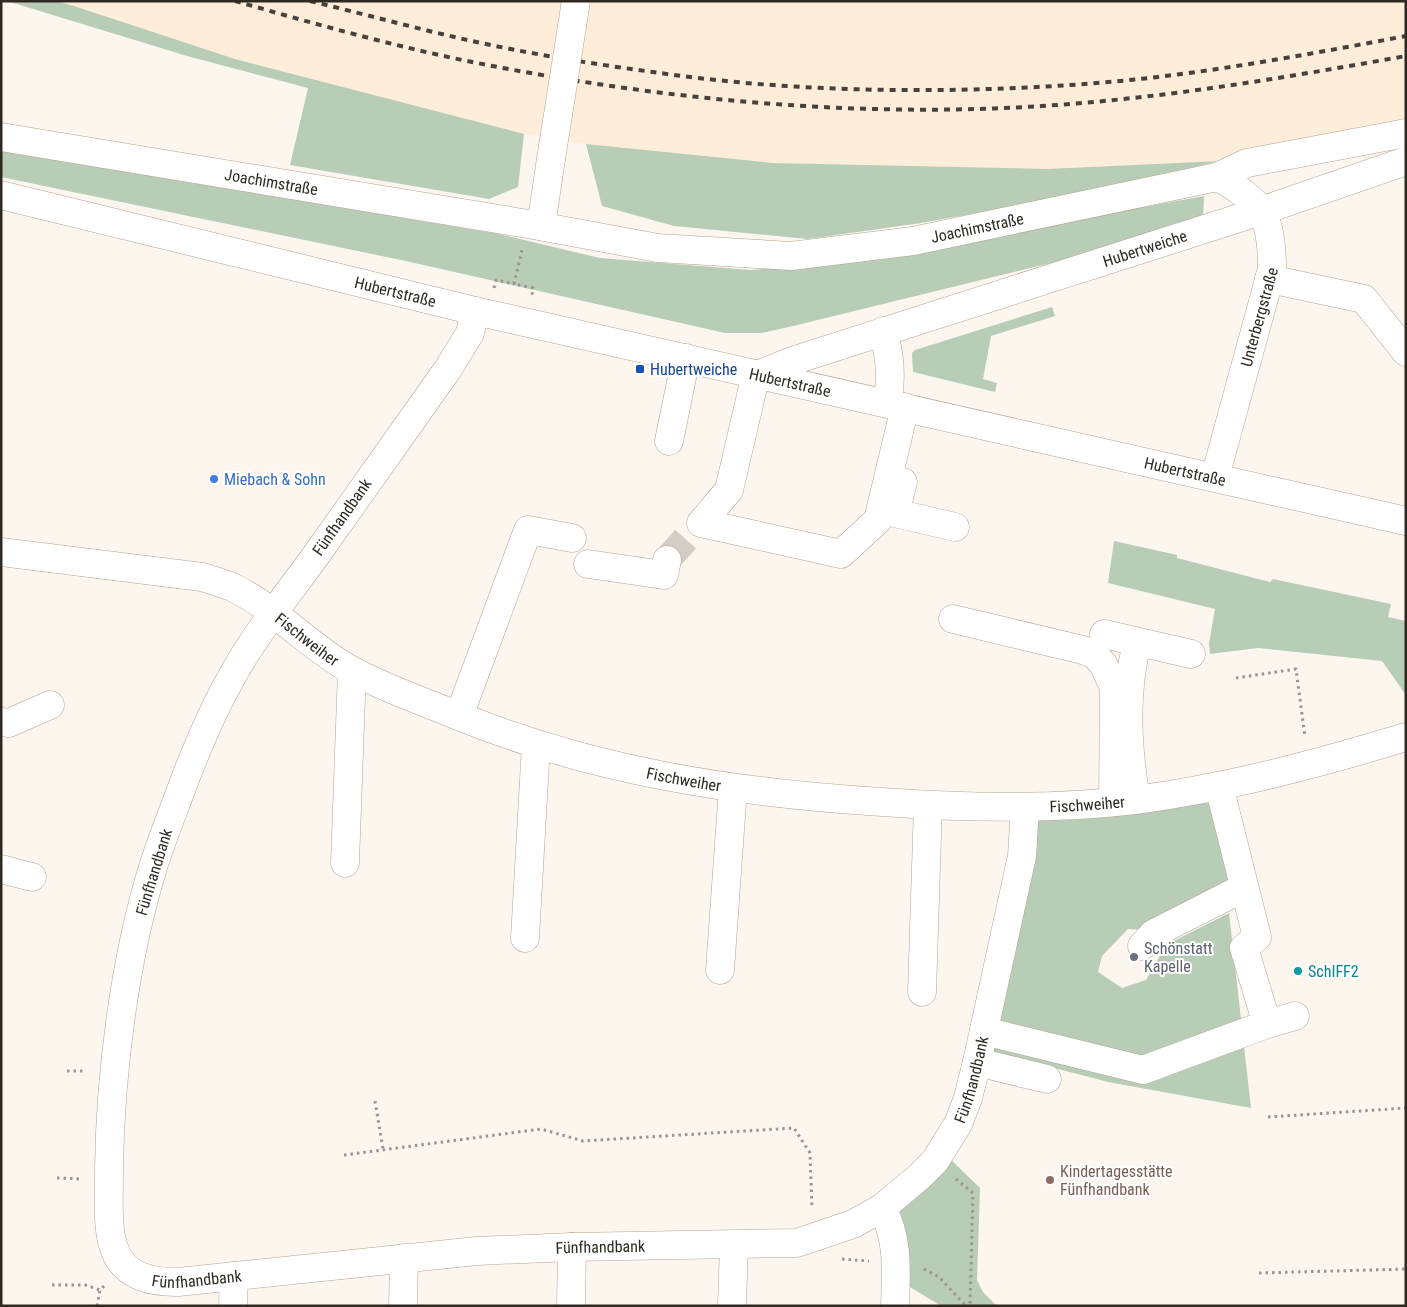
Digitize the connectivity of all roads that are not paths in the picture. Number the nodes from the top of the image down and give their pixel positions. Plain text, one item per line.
1 (576, 1) edge
2 (1406, 133) edge
3 (1, 137) edge
4 (1406, 161) edge
5 (1217, 177) junction
6 (1, 195) edge
7 (1261, 211) junction
8 (532, 235) junction
9 (1269, 279) junction
10 (475, 311) junction
11 (883, 331) junction
12 (1406, 352) edge
13 (686, 358) junction
14 (758, 374) junction
15 (904, 406) junction
16 (669, 441) dead end
17 (1215, 476) junction
18 (1406, 521) edge
19 (955, 527) dead end
20 (572, 538) dead end
21 (1, 552) edge
22 (667, 560) tunnel mouth
23 (588, 564) dead end
24 (273, 614) junction
25 (953, 619) dead end
26 (1104, 634) dead end
27 (1137, 642) junction
28 (1191, 654) dead end
29 (352, 671) junction
30 (50, 705) dead end
31 (459, 716) junction
32 (1, 722) edge
33 (1406, 737) edge
34 (536, 745) junction
35 (1219, 786) junction
36 (733, 788) junction
37 (1124, 801) junction
38 (928, 805) junction
39 (1025, 808) junction
40 (344, 863) dead end
41 (1, 869) edge
42 (32, 877) dead end
43 (1243, 888) junction
44 (525, 938) dead end
45 (1142, 946) dead end
46 (720, 970) dead end
47 (922, 992) dead end
48 (1294, 1016) dead end
49 (1268, 1024) junction
50 (984, 1031) junction
51 (977, 1062) junction
52 (1047, 1079) dead end
53 (882, 1208) junction
54 (734, 1245) junction
55 (572, 1247) junction
56 (404, 1258) junction
57 (234, 1276) junction
58 (233, 1306) edge
59 (403, 1306) edge
60 (571, 1306) edge
61 (732, 1306) edge
62 (895, 1306) edge

1 - 8 street, bridge
2 - 5 street, Joachimstraße
3 - 8 street, Joachimstraße
4 - 7 street, Hubertweiche
5 - 7 street, Unterbergstraße
5 - 8 street, Joachimstraße
6 - 10 street, Hubertstraße
7 - 9 street, Unterbergstraße
7 - 11 street, Hubertweiche
9 - 12 street
9 - 17 street, Unterbergstraße
10 - 13 street, Hubertstraße
10 - 24 street, Fünfhandbank
11 - 14 street, Hubertweiche
11 - 15 street
13 - 14 street, Hubertstraße
13 - 16 street
14 - 15 street, Hubertstraße
14 - 15 street
15 - 17 street, Hubertstraße
15 - 19 street
17 - 18 street, Hubertstraße
20 - 31 street
21 - 24 street, Fischweiher
22 - 23 street
24 - 29 street, Fischweiher
24 - 57 street, Fünfhandbank
25 - 37 street
26 - 27 street
27 - 28 street
27 - 37 street
29 - 31 street, Fischweiher
29 - 40 street
30 - 32 street
31 - 34 street, Fischweiher
33 - 35 street, Fischweiher
34 - 36 street, Fischweiher
34 - 44 street
35 - 37 street, Fischweiher
35 - 43 street
36 - 38 street, Fischweiher
36 - 46 street
37 - 39 street, Fischweiher
38 - 39 street, Fischweiher
38 - 47 street
39 - 50 street, Fünfhandbank
41 - 42 street
43 - 45 street
43 - 49 street
48 - 49 street
49 - 50 street
50 - 51 street, Fünfhandbank
51 - 52 street
51 - 53 street, Fünfhandbank
53 - 54 street, Fünfhandbank
53 - 62 street
54 - 55 street, Fünfhandbank
54 - 61 street
55 - 56 street, Fünfhandbank
55 - 60 street
56 - 57 street, Fünfhandbank
56 - 59 street
57 - 58 street

